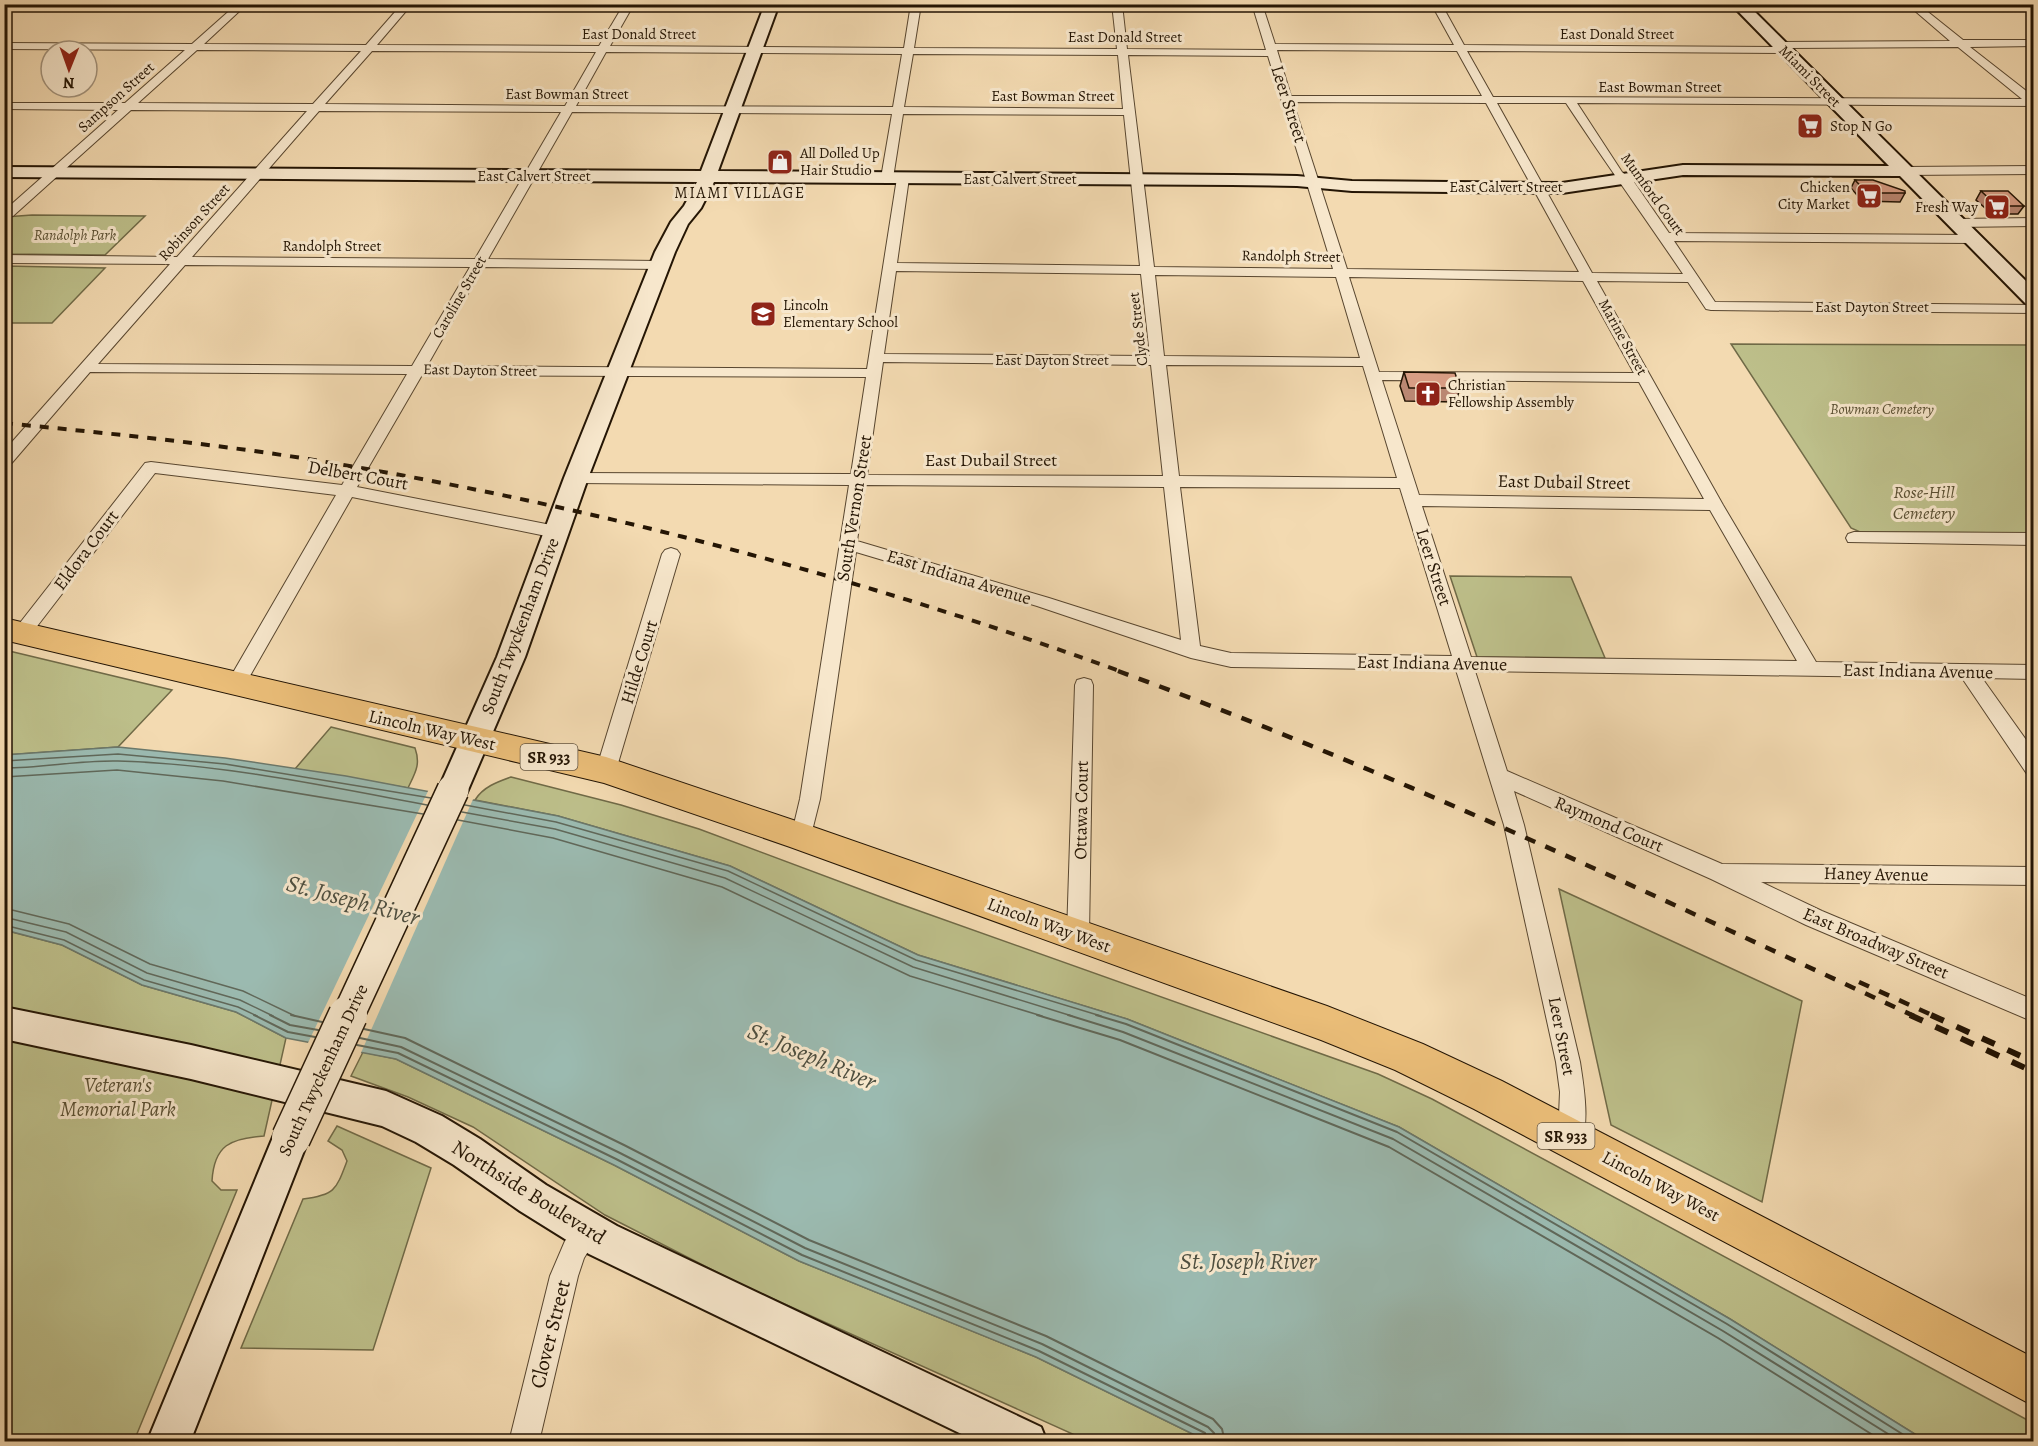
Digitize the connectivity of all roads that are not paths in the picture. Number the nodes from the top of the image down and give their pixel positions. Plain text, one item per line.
1 (12, 4) edge
2 (243, 4) edge
3 (408, 4) edge
4 (629, 4) edge
5 (772, 4) edge
6 (916, 4) edge
7 (1117, 4) edge
8 (1257, 4) edge
9 (1412, 4) edge
10 (1911, 4) edge
11 (1436, 5) edge
12 (1739, 5) edge
13 (4, 10) edge
14 (2034, 43) edge
15 (1960, 44) junction
16 (4, 46) edge
17 (196, 47) junction
18 (370, 48) junction
19 (1459, 48) junction
20 (1781, 48) junction
21 (602, 49) junction
22 (756, 50) junction
23 (1272, 50) junction
24 (908, 51) junction
25 (1123, 52) junction
26 (1287, 99) junction
27 (1490, 101) junction
28 (1569, 101) junction
29 (1837, 103) junction
30 (2033, 103) edge
31 (4, 106) edge
32 (129, 106) junction
33 (317, 107) junction
34 (568, 109) junction
35 (733, 110) junction
36 (898, 111) junction
37 (1129, 112) junction
38 (2034, 170) edge
39 (1903, 171) junction
40 (4, 172) edge
41 (54, 172) junction
42 (259, 174) junction
43 (530, 176) junction
44 (708, 177) junction
45 (895, 178) junction
46 (1624, 179) junction
47 (1138, 180) junction
48 (1313, 183) junction
49 (1539, 188) junction
50 (9, 213) dead end
51 (2034, 222) edge
52 (1956, 223) junction
53 (1665, 237) junction
54 (1972, 239) junction
55 (4, 259) edge
56 (181, 262) junction
57 (478, 264) junction
58 (659, 265) junction
59 (890, 267) junction
60 (1149, 271) junction
61 (1341, 273) junction
62 (1589, 277) junction
63 (1692, 278) junction
64 (2034, 301) edge
65 (1711, 306) joint
66 (2034, 309) edge
67 (1159, 360) junction
68 (876, 366) junction
69 (86, 368) junction
70 (1372, 369) junction
71 (417, 370) junction
72 (618, 371) junction
73 (1646, 378) junction
74 (4, 461) edge
75 (151, 467) joint
76 (576, 478) junction
77 (858, 479) junction
78 (1172, 482) junction
79 (346, 492) junction
80 (1409, 492) junction
81 (1715, 505) junction
82 (556, 532) junction
83 (1854, 538) dead end
84 (2034, 539) edge
85 (848, 544) junction
86 (671, 554) dead end
87 (13, 631) edge
88 (1191, 651) junction
89 (1465, 663) junction
90 (1810, 669) junction
91 (1967, 671) junction
92 (2034, 672) edge
93 (236, 683) junction
94 (1084, 685) dead end
95 (477, 740) junction
96 (2034, 768) edge
97 (606, 770) junction
98 (1499, 776) junction
99 (802, 837) junction
100 (1719, 872) junction
101 (2034, 876) edge
102 (1078, 935) junction
103 (2034, 1011) edge
104 (4, 1023) edge
105 (1572, 1139) junction
106 (588, 1231) junction
107 (2034, 1383) edge
108 (1015, 1439) edge
109 (168, 1442) edge
110 (524, 1442) edge

1 - 13 street
2 - 17 street, Sampson Street
3 - 18 street, Robinson Street
4 - 21 street, Caroline Street
5 - 22 street, South Twyckenham Drive
6 - 24 street, South Vernon Street
7 - 25 street, Clyde Street
8 - 23 street, Leer Street
9 - 11 street
10 - 15 street
11 - 12 street
11 - 19 street, Marine Street
12 - 20 street, Miami Street
14 - 15 street, East Donald Street
15 - 20 street, East Donald Street
15 - 30 street
16 - 17 street, East Donald Street
17 - 18 street, East Donald Street
17 - 32 street, Sampson Street
18 - 21 street, East Donald Street
18 - 33 street, Robinson Street
19 - 20 street, East Donald Street
19 - 23 street, East Donald Street
19 - 27 street, Marine Street
20 - 29 street, Miami Street
21 - 22 street, East Donald Street
21 - 34 street, Caroline Street
22 - 24 street, East Donald Street
22 - 35 street, South Twyckenham Drive
23 - 25 street, East Donald Street
23 - 26 street, Leer Street
24 - 25 street, East Donald Street
24 - 36 street, South Vernon Street
25 - 37 street, Clyde Street
26 - 27 street, East Bowman Street
26 - 48 street, Leer Street
27 - 28 street, East Bowman Street
27 - 49 street, Marine Street
28 - 29 street, East Bowman Street
28 - 46 street, Mumford Court
29 - 30 street, East Bowman Street
29 - 39 street, Miami Street
31 - 32 street, East Bowman Street
32 - 33 street, East Bowman Street
32 - 41 street, Sampson Street
33 - 34 street, East Bowman Street
33 - 42 street, Robinson Street
34 - 35 street, East Bowman Street
34 - 43 street, Caroline Street
35 - 36 street, East Bowman Street
35 - 44 street, South Twyckenham Drive
36 - 37 street, East Bowman Street
36 - 45 street, South Vernon Street
37 - 47 street, Clyde Street
38 - 39 street, East Calvert Street
39 - 46 street, East Calvert Street
39 - 52 street, Miami Street
40 - 41 street, East Calvert Street
41 - 42 street, East Calvert Street
41 - 50 street, Sampson Street
42 - 43 street, East Calvert Street
42 - 56 street, Robinson Street
43 - 44 street, East Calvert Street
43 - 57 street, Caroline Street
44 - 45 street, East Calvert Street
44 - 58 street, South Twyckenham Drive
45 - 47 street, East Calvert Street
45 - 59 street, South Vernon Street
46 - 49 street, East Calvert Street
46 - 53 street, Mumford Court
47 - 48 street, East Calvert Street
47 - 60 street, Clyde Street
48 - 49 street, East Calvert Street
48 - 61 street, Leer Street
49 - 62 street, Marine Street
51 - 52 street
52 - 54 street, Miami Street
53 - 54 street
53 - 63 street, Mumford Court
54 - 64 street, Miami Street
55 - 56 street, Randolph Street
56 - 57 street, Randolph Street
56 - 69 street, Robinson Street
57 - 58 street, Randolph Street
57 - 71 street, Caroline Street
58 - 72 street, South Twyckenham Drive
59 - 60 street, Randolph Street
59 - 68 street, South Vernon Street
60 - 61 street, Randolph Street
60 - 67 street, Clyde Street
61 - 62 street, Randolph Street
61 - 70 street, Leer Street
62 - 63 street, Randolph Street
62 - 73 street, Marine Street
63 - 65 street, Mumford Court
65 - 66 street, East Dayton Street
67 - 68 street, East Dayton Street
67 - 70 street, East Dayton Street
67 - 78 street, Clyde Street
68 - 72 street, East Dayton Street
68 - 77 street, South Vernon Street
69 - 71 street, East Dayton Street
69 - 74 street, Robinson Street
70 - 73 street, East Dayton Street
70 - 80 street, Leer Street
71 - 72 street, East Dayton Street
71 - 79 street, Caroline Street
72 - 76 street, South Twyckenham Drive
73 - 81 street, Marine Street
75 - 79 street, Delbert Court
75 - 87 street, Eldora Court
76 - 77 street, East Dubail Street
76 - 82 street, South Twyckenham Drive
77 - 78 street, East Dubail Street
77 - 85 street, South Vernon Street
78 - 80 street, East Dubail Street
78 - 88 street, Clyde Street
79 - 82 street, Delbert Court
79 - 93 street, Caroline Street
80 - 81 street, East Dubail Street
80 - 89 street, Leer Street
81 - 90 street, Marine Street
82 - 95 street, South Twyckenham Drive
83 - 84 street
85 - 88 street, East Indiana Avenue
85 - 99 street, South Vernon Street
86 - 97 street, Hilde Court
87 - 93 main road, Lincoln Way West / SR 933
88 - 89 street, East Indiana Avenue
89 - 90 street, East Indiana Avenue
89 - 98 street, Leer Street
90 - 91 street, East Indiana Avenue
91 - 92 street, East Indiana Avenue
91 - 96 street
93 - 95 main road, Lincoln Way West / SR 933
94 - 102 street, Ottawa Court
95 - 97 main road, Lincoln Way West / SR 933
95 - 109 street, South Twyckenham Drive, bridge
97 - 99 main road, Lincoln Way West / SR 933
98 - 100 street, Raymond Court
98 - 105 street, Leer Street
99 - 102 main road, Lincoln Way West / SR 933
100 - 101 street, Haney Avenue
100 - 103 street, East Broadway Street
102 - 105 main road, Lincoln Way West / SR 933
104 - 106 street, Northside Boulevard
105 - 107 main road, Lincoln Way West / SR 933
106 - 108 street, Northside Boulevard
106 - 110 street, Clover Street

